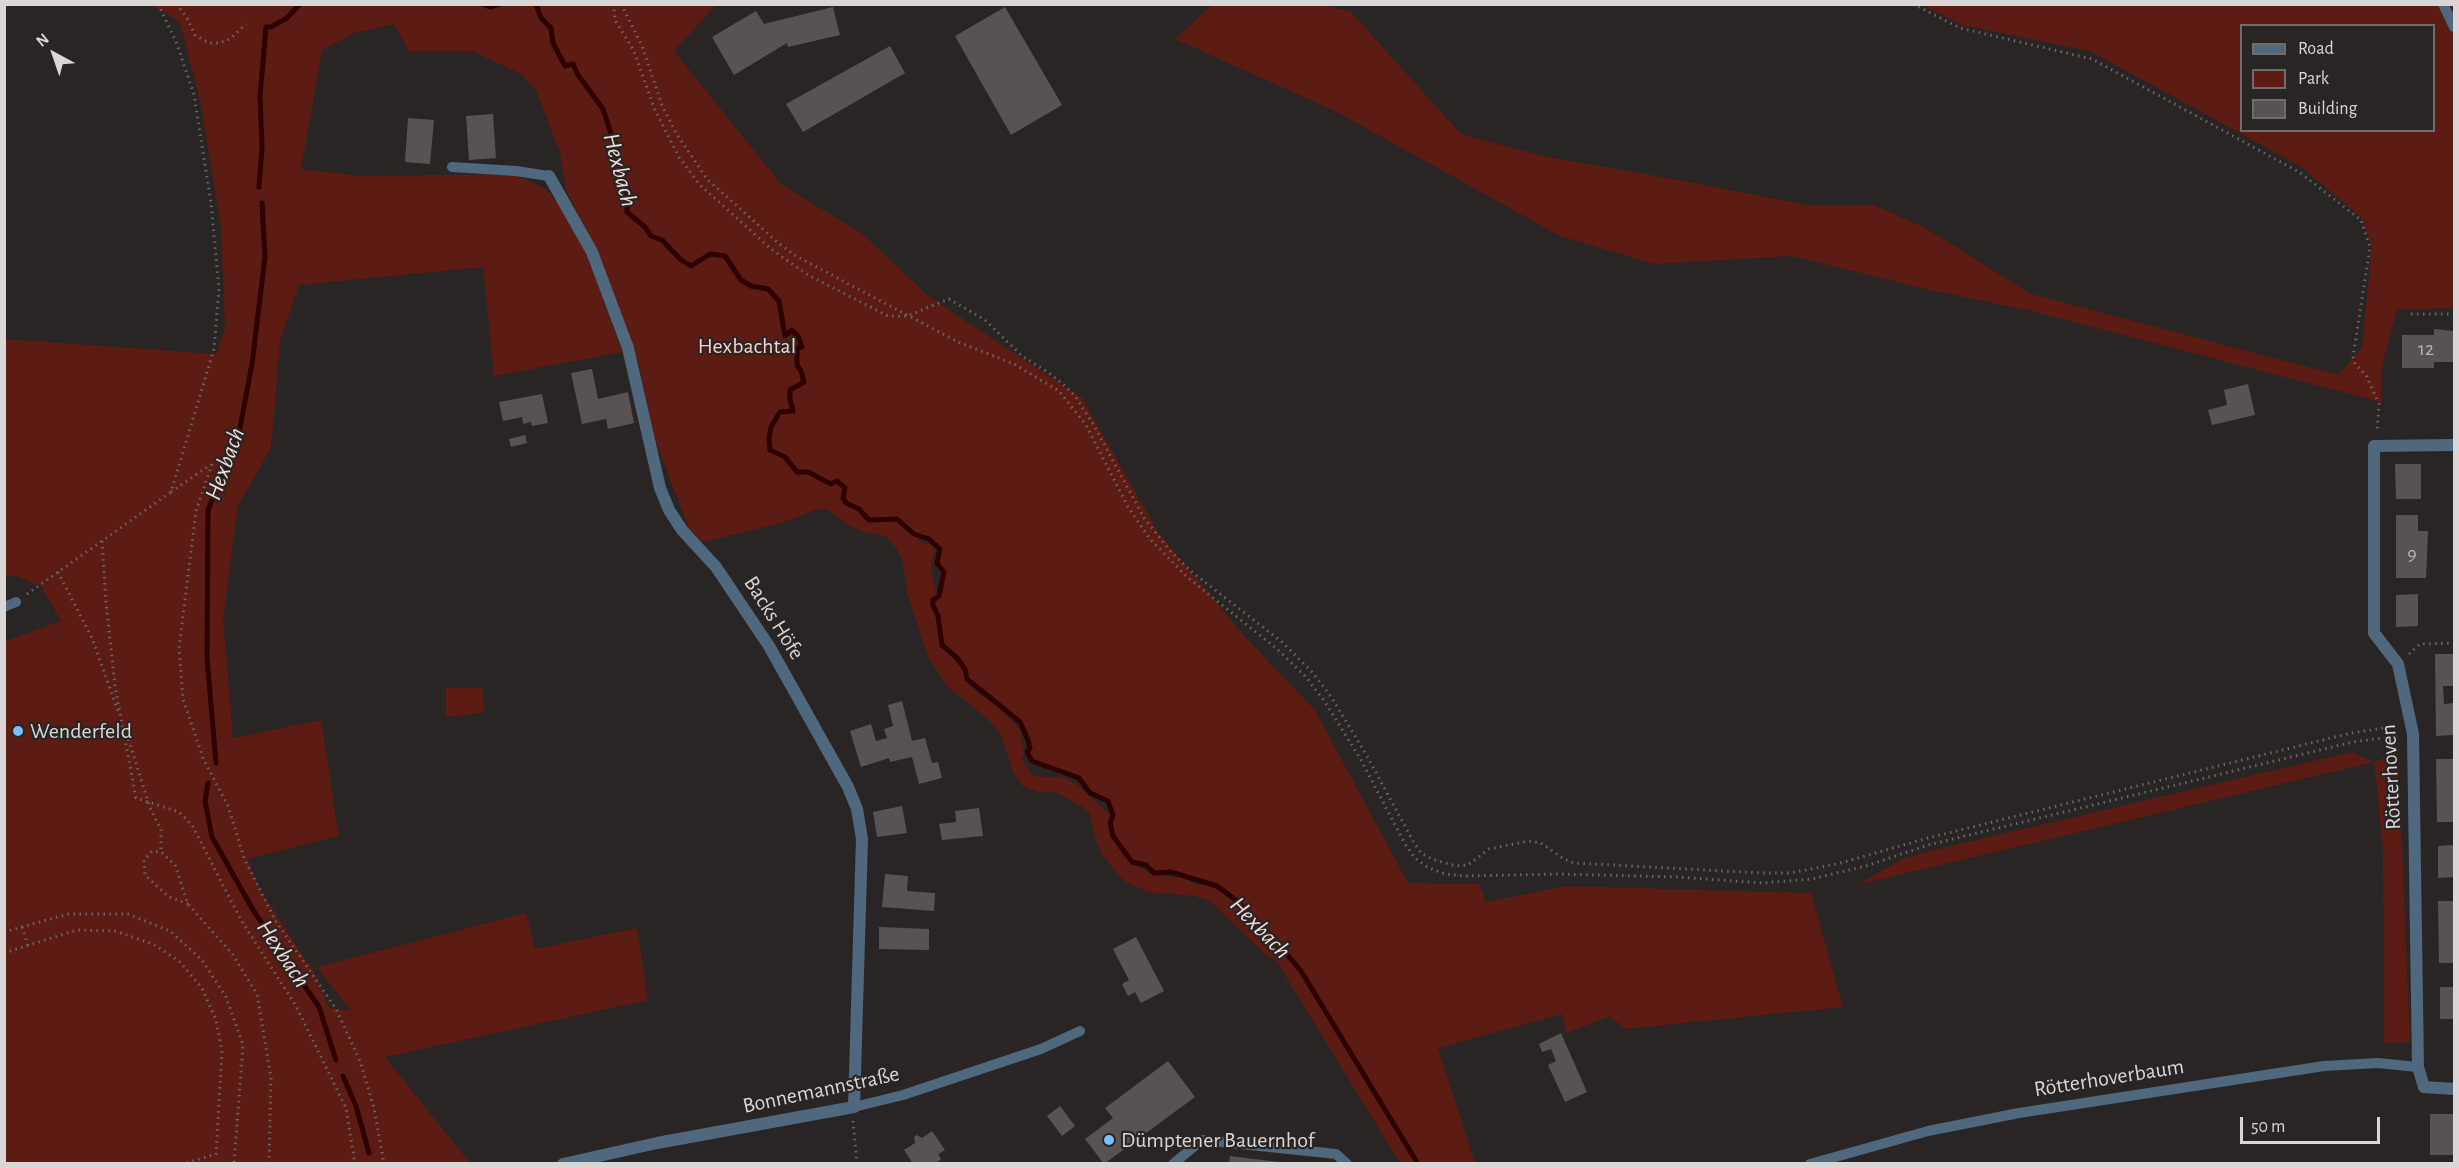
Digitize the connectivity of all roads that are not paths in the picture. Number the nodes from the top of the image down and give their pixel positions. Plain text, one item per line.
1 (2443, 4) edge
2 (2454, 27) edge
3 (452, 167) dead end
4 (549, 176) joint
5 (2454, 445) edge
6 (16, 602) road end
7 (4, 607) edge
8 (1080, 1031) dead end
9 (2418, 1067) junction
10 (2454, 1089) edge
11 (854, 1107) junction
12 (563, 1164) edge
13 (1173, 1164) edge
14 (1347, 1164) edge
15 (1810, 1164) edge

1 - 2 lane
3 - 4 lane
4 - 11 street, Backs Höfe
5 - 9 street, Rötterhoven
6 - 7 lane
8 - 11 lane, Bonnemannstraße
9 - 10 street, Rötterhoven
9 - 15 lane, Rötterhoverbaum
11 - 12 street, Bonnemannstraße
13 - 14 lane

